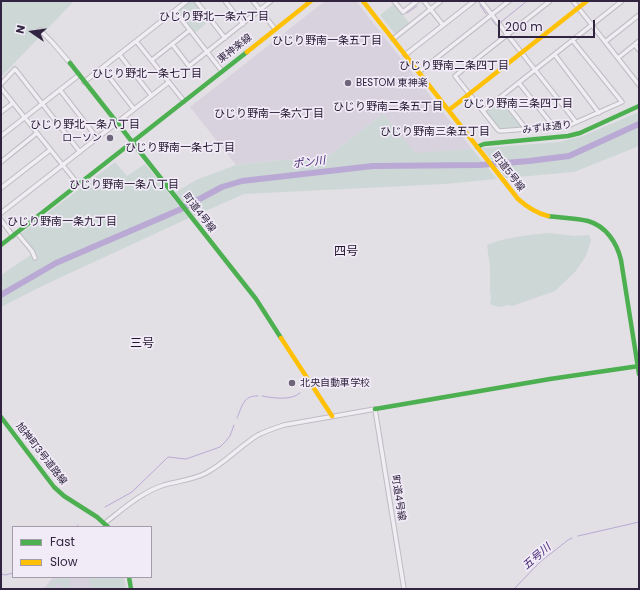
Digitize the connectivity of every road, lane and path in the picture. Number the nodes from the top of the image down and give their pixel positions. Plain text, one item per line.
1 (187, 1) edge
2 (196, 1) edge
3 (224, 1) edge
4 (254, 1) edge
5 (271, 1) edge
6 (310, 1) edge
7 (363, 1) edge
8 (394, 1) edge
9 (417, 1) edge
10 (424, 1) edge
11 (441, 1) edge
12 (474, 1) edge
13 (481, 1) edge
14 (509, 1) edge
15 (550, 1) edge
16 (573, 1) edge
17 (586, 1) edge
18 (622, 1) edge
19 (578, 7) junction
20 (261, 10) junction
21 (431, 10) junction
22 (174, 11) junction
23 (492, 15) junction
24 (639, 15) edge
25 (243, 24) junction
26 (443, 25) junction
27 (592, 25) junction
28 (275, 29) junction
29 (40, 30) dead end
30 (190, 30) junction
31 (507, 35) junction
32 (225, 38) junction
33 (393, 39) junction
34 (136, 41) junction
35 (573, 41) junction
36 (606, 42) junction
37 (639, 42) edge
38 (172, 44) junction
39 (635, 45) junction
40 (639, 50) edge
41 (207, 52) junction
42 (521, 52) junction
43 (119, 54) junction
44 (405, 55) junction
45 (554, 56) junction
46 (618, 58) junction
47 (152, 60) junction
48 (70, 63) joint
49 (102, 68) junction
50 (536, 70) junction
51 (222, 71) junction
52 (419, 72) junction
53 (79, 75) junction
54 (84, 82) junction
55 (168, 82) junction
56 (519, 83) junction
57 (1, 84) edge
58 (639, 85) edge
59 (1, 88) edge
60 (60, 90) junction
61 (469, 94) junction
62 (151, 95) junction
63 (500, 97) junction
64 (184, 101) junction
65 (13, 103) junction
66 (42, 104) junction
67 (639, 106) edge
68 (134, 109) junction
69 (448, 110) junction
70 (483, 111) junction
71 (1, 112) edge
72 (599, 112) junction
73 (25, 118) junction
74 (576, 122) junction
75 (116, 123) junction
76 (554, 127) junction
77 (526, 129) junction
78 (37, 133) junction
79 (1, 136) edge
80 (97, 138) junction
81 (132, 142) junction
82 (477, 147) junction
83 (50, 150) junction
84 (80, 152) junction
85 (1, 162) edge
86 (62, 166) junction
87 (78, 184) junction
88 (1, 188) edge
89 (1, 213) edge
90 (1, 220) edge
91 (15, 234) junction
92 (1, 245) edge
93 (36, 258) dead end
94 (638, 366) edge
95 (639, 374) edge
96 (375, 409) junction
97 (332, 416) junction
98 (1, 417) edge
99 (107, 525) edge
100 (130, 578) edge
101 (131, 589) edge
102 (404, 589) edge

1 - 22 street
2 - 32 street
3 - 25 street
4 - 20 street
5 - 20 street
6 - 28 street, 東神楽線
7 - 33 street, 町道5号線
8 - 9 street
10 - 21 street
11 - 21 street
12 - 26 street
13 - 23 street
14 - 23 street
15 - 31 street
16 - 19 street
17 - 19 street
18 - 27 street
19 - 27 street
19 - 42 street
20 - 25 street
20 - 28 street
21 - 26 street
21 - 33 street
22 - 30 street
22 - 34 street
23 - 31 street
23 - 52 street
24 - 36 street
25 - 32 street
26 - 44 street
27 - 35 street
27 - 36 street
28 - 51 street, 東神楽線
29 - 48 street, 町道4号線
30 - 38 street
30 - 41 street
31 - 42 street
31 - 61 street
32 - 41 street
33 - 44 street, 町道5号線
34 - 43 street
34 - 47 street
35 - 45 street
35 - 72 street
36 - 46 street
37 - 39 street
38 - 41 street
38 - 47 street
39 - 40 street
39 - 46 street
41 - 51 street
42 - 50 street
42 - 61 street
43 - 49 street
43 - 62 street
44 - 52 street, 町道5号線
45 - 50 street
45 - 72 street
46 - 58 street
47 - 55 street
48 - 53 street, 町道4号線
49 - 54 street
49 - 68 street
50 - 56 street
50 - 74 street
51 - 64 street, 東神楽線
52 - 69 street, 町道5号線
53 - 54 street, 町道4号線
53 - 60 street
54 - 75 street, 町道4号線
55 - 62 street
55 - 64 street
56 - 63 street
56 - 76 street
57 - 66 street
59 - 65 street
60 - 66 street
60 - 80 street
61 - 69 street
61 - 70 street
62 - 68 street
63 - 70 street
63 - 77 street
64 - 81 street, 東神楽線
65 - 71 street
65 - 73 street
66 - 73 street
66 - 84 street
67 - 82 street, みずほ通り
68 - 75 street
69 - 82 street, 町道5号線
70 - 77 street
72 - 74 street
73 - 78 street
73 - 79 street
74 - 76 street
75 - 80 street
75 - 81 street, 町道4号線
76 - 77 street
78 - 83 street
78 - 85 street
80 - 84 street
81 - 87 street, 東神楽線
81 - 97 street, 町道4号線
82 - 94 street, 町道5号線
83 - 86 street
83 - 88 street
84 - 86 street
86 - 87 street
86 - 89 street
87 - 91 street, 東神楽線
90 - 91 street
91 - 92 street, 東神楽線
91 - 93 street
94 - 95 street, 町道5号線
94 - 96 street
96 - 97 street
96 - 102 street, 町道4号線
97 - 99 street
98 - 99 street, 旭神町3号道路線
100 - 101 street

